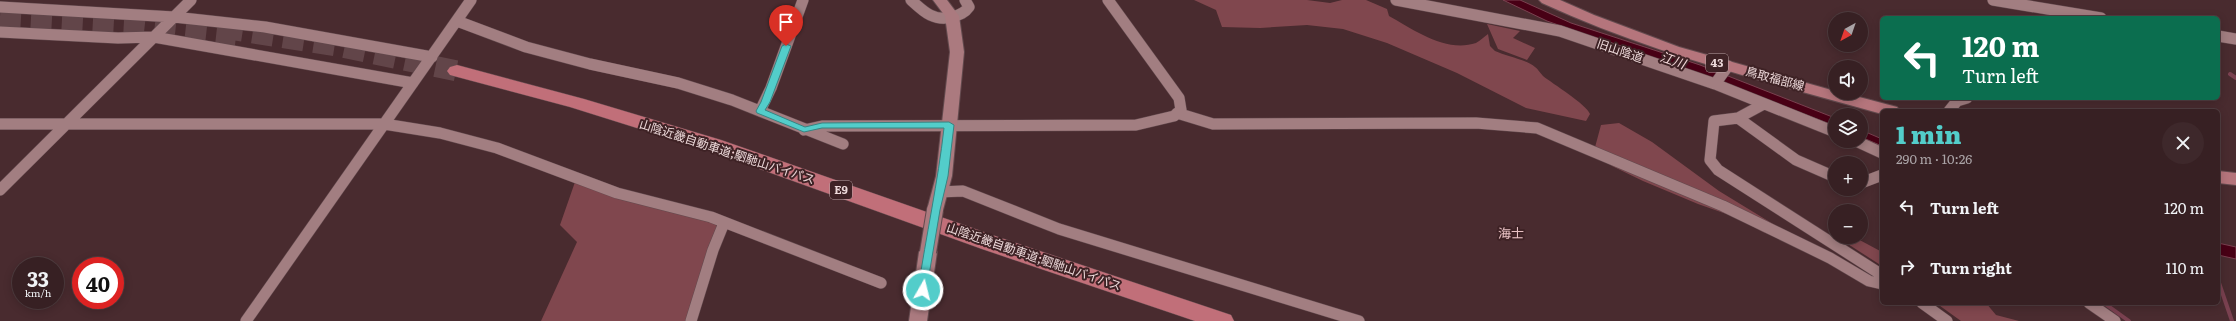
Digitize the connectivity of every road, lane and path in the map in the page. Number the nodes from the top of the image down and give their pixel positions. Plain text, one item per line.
1 (191, 0) edge
2 (471, 0) edge
3 (803, 0) edge
4 (911, 0) edge
5 (940, 0) edge
6 (965, 0) edge
7 (1108, 0) edge
8 (1396, 0) edge
9 (1547, 0) edge
10 (1993, 0) edge
11 (2057, 0) edge
12 (0, 7) edge
13 (2063, 14) edge
14 (952, 16) junction
15 (2082, 16) edge
16 (174, 17) junction
17 (457, 21) junction
18 (0, 32) edge
19 (2220, 36) edge
20 (154, 37) junction
21 (2236, 39) edge
22 (432, 57) junction
23 (1726, 69) junction
24 (414, 83) junction
25 (1716, 83) junction
26 (1960, 100) edge
27 (1762, 104) junction
28 (1883, 109) edge
29 (1951, 109) edge
30 (760, 111) junction
31 (1177, 113) junction
32 (1738, 118) junction
33 (0, 124) edge
34 (66, 124) junction
35 (384, 124) junction
36 (949, 125) junction
37 (1828, 129) edge
38 (804, 130) junction
39 (843, 144) dead end
40 (1868, 147) edge
41 (1880, 152) edge
42 (1828, 176) edge
43 (1880, 176) edge
44 (2220, 177) edge
45 (2236, 179) edge
46 (1868, 180) edge
47 (0, 190) edge
48 (939, 192) junction
49 (724, 223) junction
50 (1880, 274) edge
51 (881, 284) dead end
52 (1880, 284) edge
53 (1925, 305) edge
54 (2092, 305) edge
55 (246, 321) edge
56 (691, 321) edge
57 (918, 321) edge
58 (1192, 321) edge
59 (1222, 321) edge
60 (1359, 321) edge
61 (1947, 321) edge
62 (2115, 321) edge

1 - 16 street
2 - 17 street
3 - 30 street
4 - 14 street
5 - 14 street
6 - 14 street
7 - 31 street
8 - 25 street, 旧山陰道
9 - 23 main road, 鳥取福部線 / 43
10 - 13 street
11 - 13 street
12 - 16 street
13 - 15 street
14 - 36 street
16 - 20 street
16 - 22 street
17 - 22 street
17 - 30 street
18 - 20 street
19 - 21 street
20 - 24 street
20 - 34 street
22 - 24 street
23 - 25 street
23 - 28 main road, 鳥取福部線 / 43
24 - 35 street
25 - 27 street, 旧山陰道
26 - 29 street
27 - 32 street
27 - 37 street, 旧山陰道
30 - 38 street
31 - 36 street
31 - 52 street
32 - 42 street
32 - 50 street
33 - 34 street
34 - 35 street
34 - 47 street
35 - 49 street
35 - 55 street
36 - 38 street
36 - 48 street
38 - 39 street
40 - 41 street
43 - 46 street
44 - 45 main road
48 - 57 street, bridge
48 - 60 street
49 - 51 street
49 - 56 street
53 - 61 street
54 - 62 street
58 - 59 highway, 山陰近畿自動車道;駟馳山バイパス / E9

